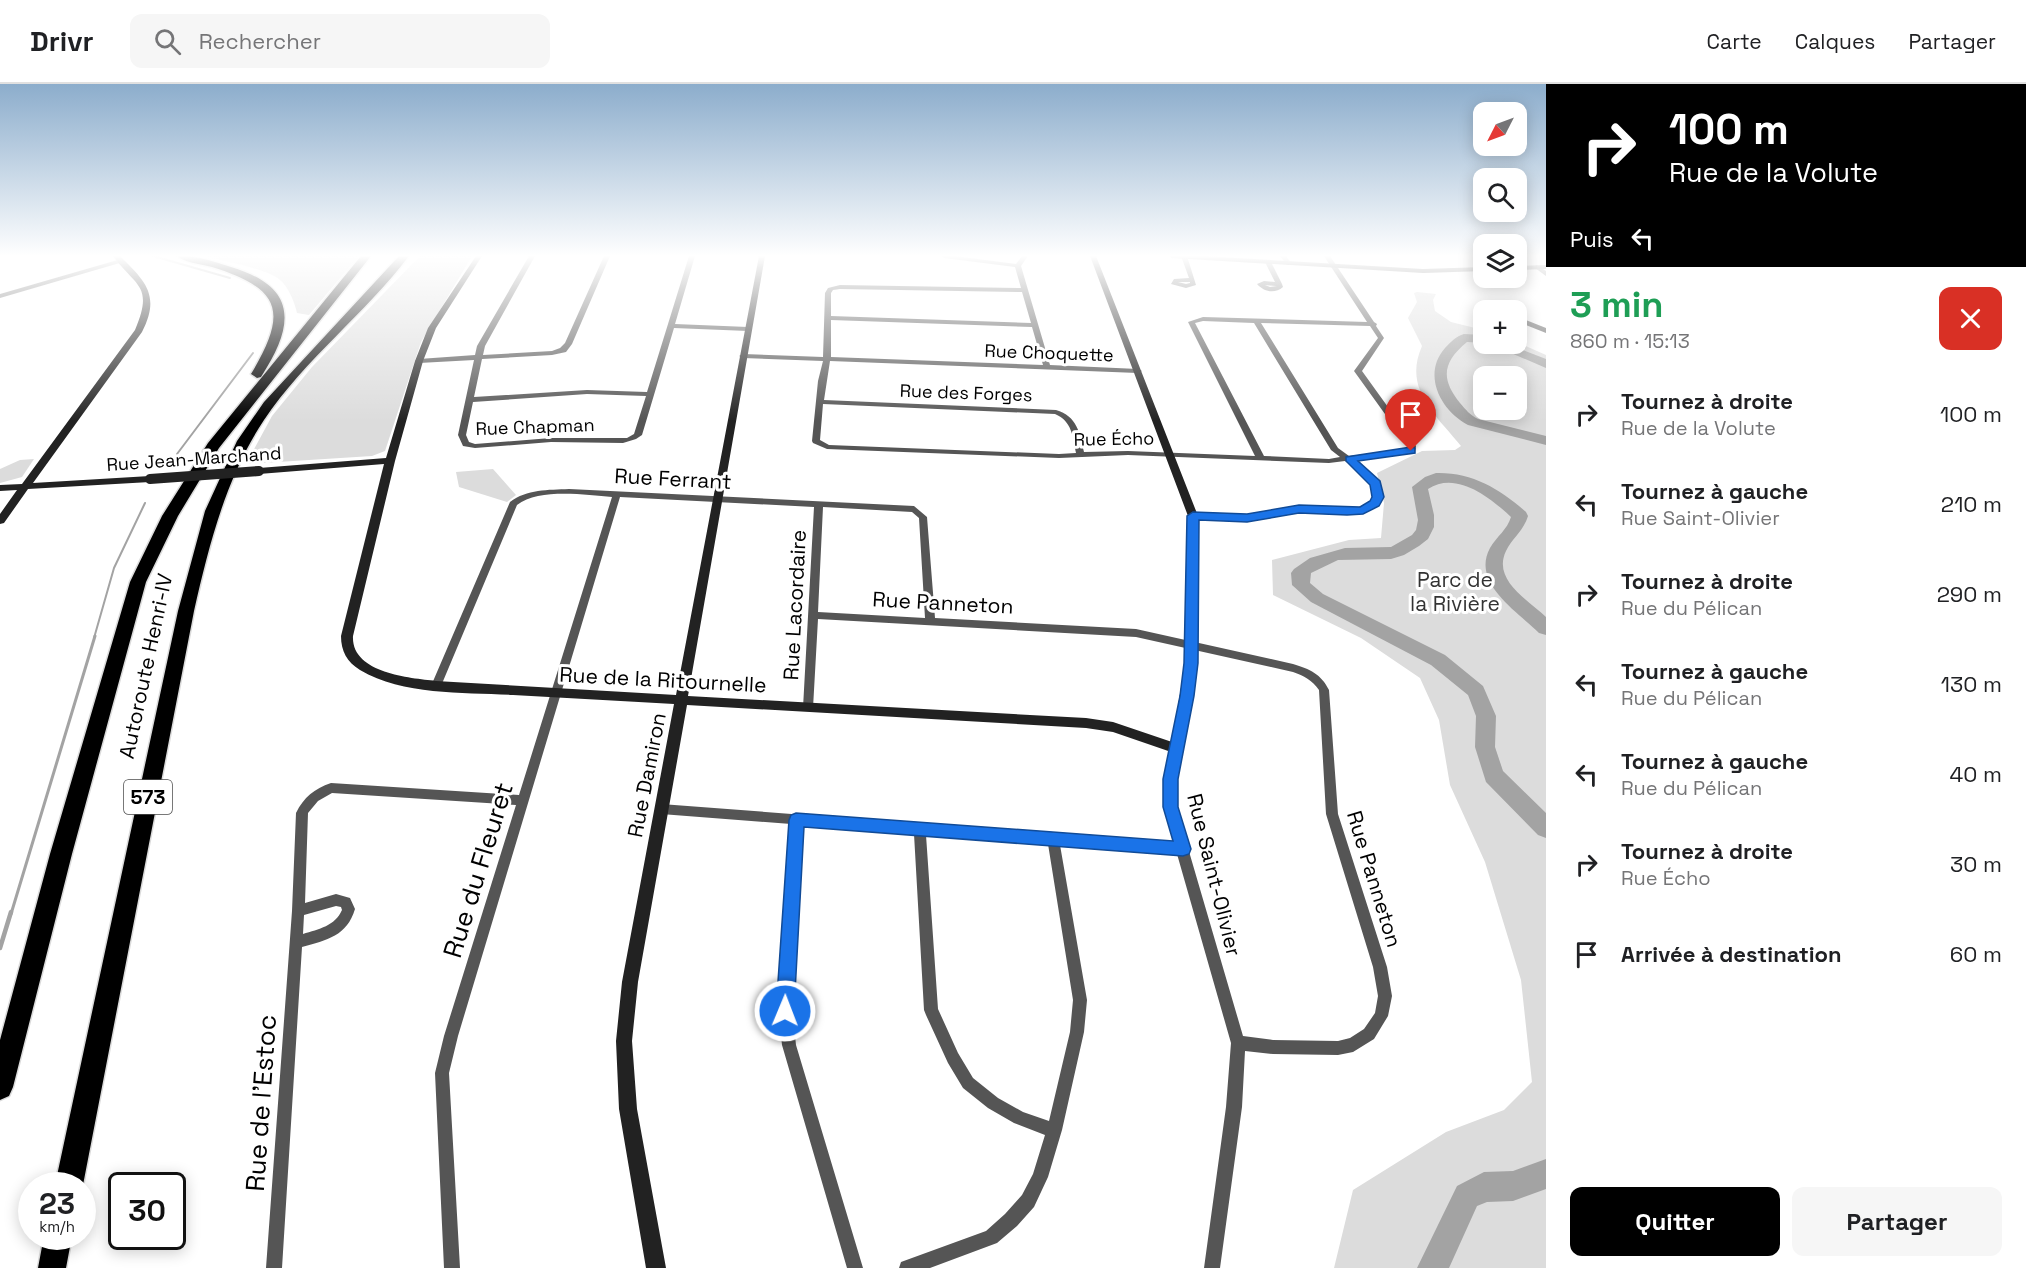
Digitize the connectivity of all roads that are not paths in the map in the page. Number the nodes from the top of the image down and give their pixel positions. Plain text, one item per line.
1 (147, 311) edge
2 (280, 311) edge
3 (322, 311) edge
4 (355, 311) edge
5 (443, 311) edge
6 (500, 311) edge
7 (582, 311) edge
8 (675, 311) edge
9 (751, 311) edge
10 (829, 311) edge
11 (1032, 311) edge
12 (1115, 311) edge
13 (1365, 311) edge
14 (829, 318) junction
15 (1256, 321) junction
16 (1527, 323) edge
17 (1374, 324) junction
18 (1036, 325) junction
19 (671, 326) junction
20 (748, 329) junction
21 (1546, 331) edge
22 (743, 356) junction
23 (479, 357) junction
24 (827, 359) junction
25 (420, 361) junction
26 (1047, 368) junction
27 (1138, 371) junction
28 (650, 394) junction
29 (470, 400) junction
30 (820, 402) junction
31 (1169, 454) junction
32 (1081, 455) junction
33 (1260, 457) junction
34 (1350, 459) junction
35 (390, 461) junction
36 (26, 486) junction
37 (0, 488) edge
38 (617, 494) junction
39 (718, 499) junction
40 (819, 503) junction
41 (1193, 516) junction
42 (0, 520) edge
43 (138, 582) junction
44 (812, 615) junction
45 (930, 621) junction
46 (1192, 645) junction
47 (436, 686) junction
48 (556, 693) junction
49 (681, 700) junction
50 (808, 708) junction
51 (1177, 749) junction
52 (523, 800) junction
53 (661, 809) junction
54 (796, 820) junction
55 (920, 830) junction
56 (1053, 840) junction
57 (1183, 849) junction
58 (298, 911) junction
59 (296, 942) junction
60 (1238, 1043) junction
61 (0, 1087) edge
62 (1054, 1130) junction
63 (72, 1172) edge
64 (55, 1250) edge
65 (52, 1268) edge
66 (274, 1268) edge
67 (452, 1268) edge
68 (656, 1268) edge
69 (855, 1268) edge
70 (907, 1268) edge
71 (1212, 1268) edge

1 - 36 street
2 - 43 highway
3 - 43 highway, Autoroute Henri-IV
4 - 63 highway, Autoroute Henri-IV / 573
5 - 25 street
6 - 23 street, Rue Chapman
7 - 23 street
8 - 19 street
9 - 20 street, Rue Damiron
10 - 14 street
11 - 18 street
12 - 27 street, Rue Saint-Olivier
13 - 17 street
14 - 18 street
14 - 24 street
15 - 17 street
15 - 33 street
15 - 34 street
16 - 21 street
17 - 34 street, Rue Écho
18 - 26 street
19 - 20 street
19 - 28 street
20 - 22 street, Rue Damiron
22 - 24 street, Rue Choquette
22 - 39 street, Rue Damiron
23 - 25 street
23 - 29 street, Rue Chapman
24 - 26 street, Rue Choquette
24 - 30 street
25 - 35 street
26 - 27 street, Rue Choquette
27 - 31 street, Rue Saint-Olivier
28 - 29 street
28 - 29 street, Rue Chapman
30 - 32 street, Rue des Forges
30 - 32 street, Rue Écho
31 - 32 street, Rue Écho
31 - 33 street, Rue Écho
31 - 41 street, Rue Saint-Olivier
33 - 34 street, Rue Écho
34 - 41 street
35 - 36 street, Rue Jean-Marchand, bridge
35 - 47 street, Rue de la Ritournelle
36 - 37 street, Rue Jean-Marchand
36 - 42 street
38 - 39 street, Rue Ferrant
38 - 47 street, Rue Ferrant
38 - 48 street, Rue du Fleuret
39 - 40 street, Rue Ferrant
39 - 49 street, Rue Damiron
40 - 44 street, Rue Lacordaire
40 - 45 street, Rue Ferrant
41 - 46 street, Rue Saint-Olivier
43 - 61 highway, Autoroute Henri-IV
44 - 45 street, Rue Panneton
44 - 50 street, Rue Lacordaire
45 - 46 street, Rue Panneton
46 - 51 street, Rue Saint-Olivier
46 - 60 street, Rue Panneton
47 - 48 street, Rue de la Ritournelle
48 - 49 street, Rue de la Ritournelle
48 - 52 street, Rue du Fleuret
49 - 50 street, Rue de la Ritournelle
49 - 53 street, Rue Damiron
50 - 51 street, Rue de la Ritournelle
51 - 57 street, Rue Saint-Olivier
52 - 58 street, Rue de l'Estoc
52 - 67 street, Rue du Fleuret
53 - 54 street
53 - 68 street, Rue Damiron
54 - 55 street
54 - 69 street
55 - 56 street
55 - 62 street
56 - 57 street
56 - 62 street
57 - 60 street, Rue Saint-Olivier
58 - 59 street, Rue de l'Estoc
58 - 59 street
59 - 66 street, Rue de l'Estoc
60 - 71 street, Rue Saint-Olivier
62 - 70 street
64 - 65 highway

